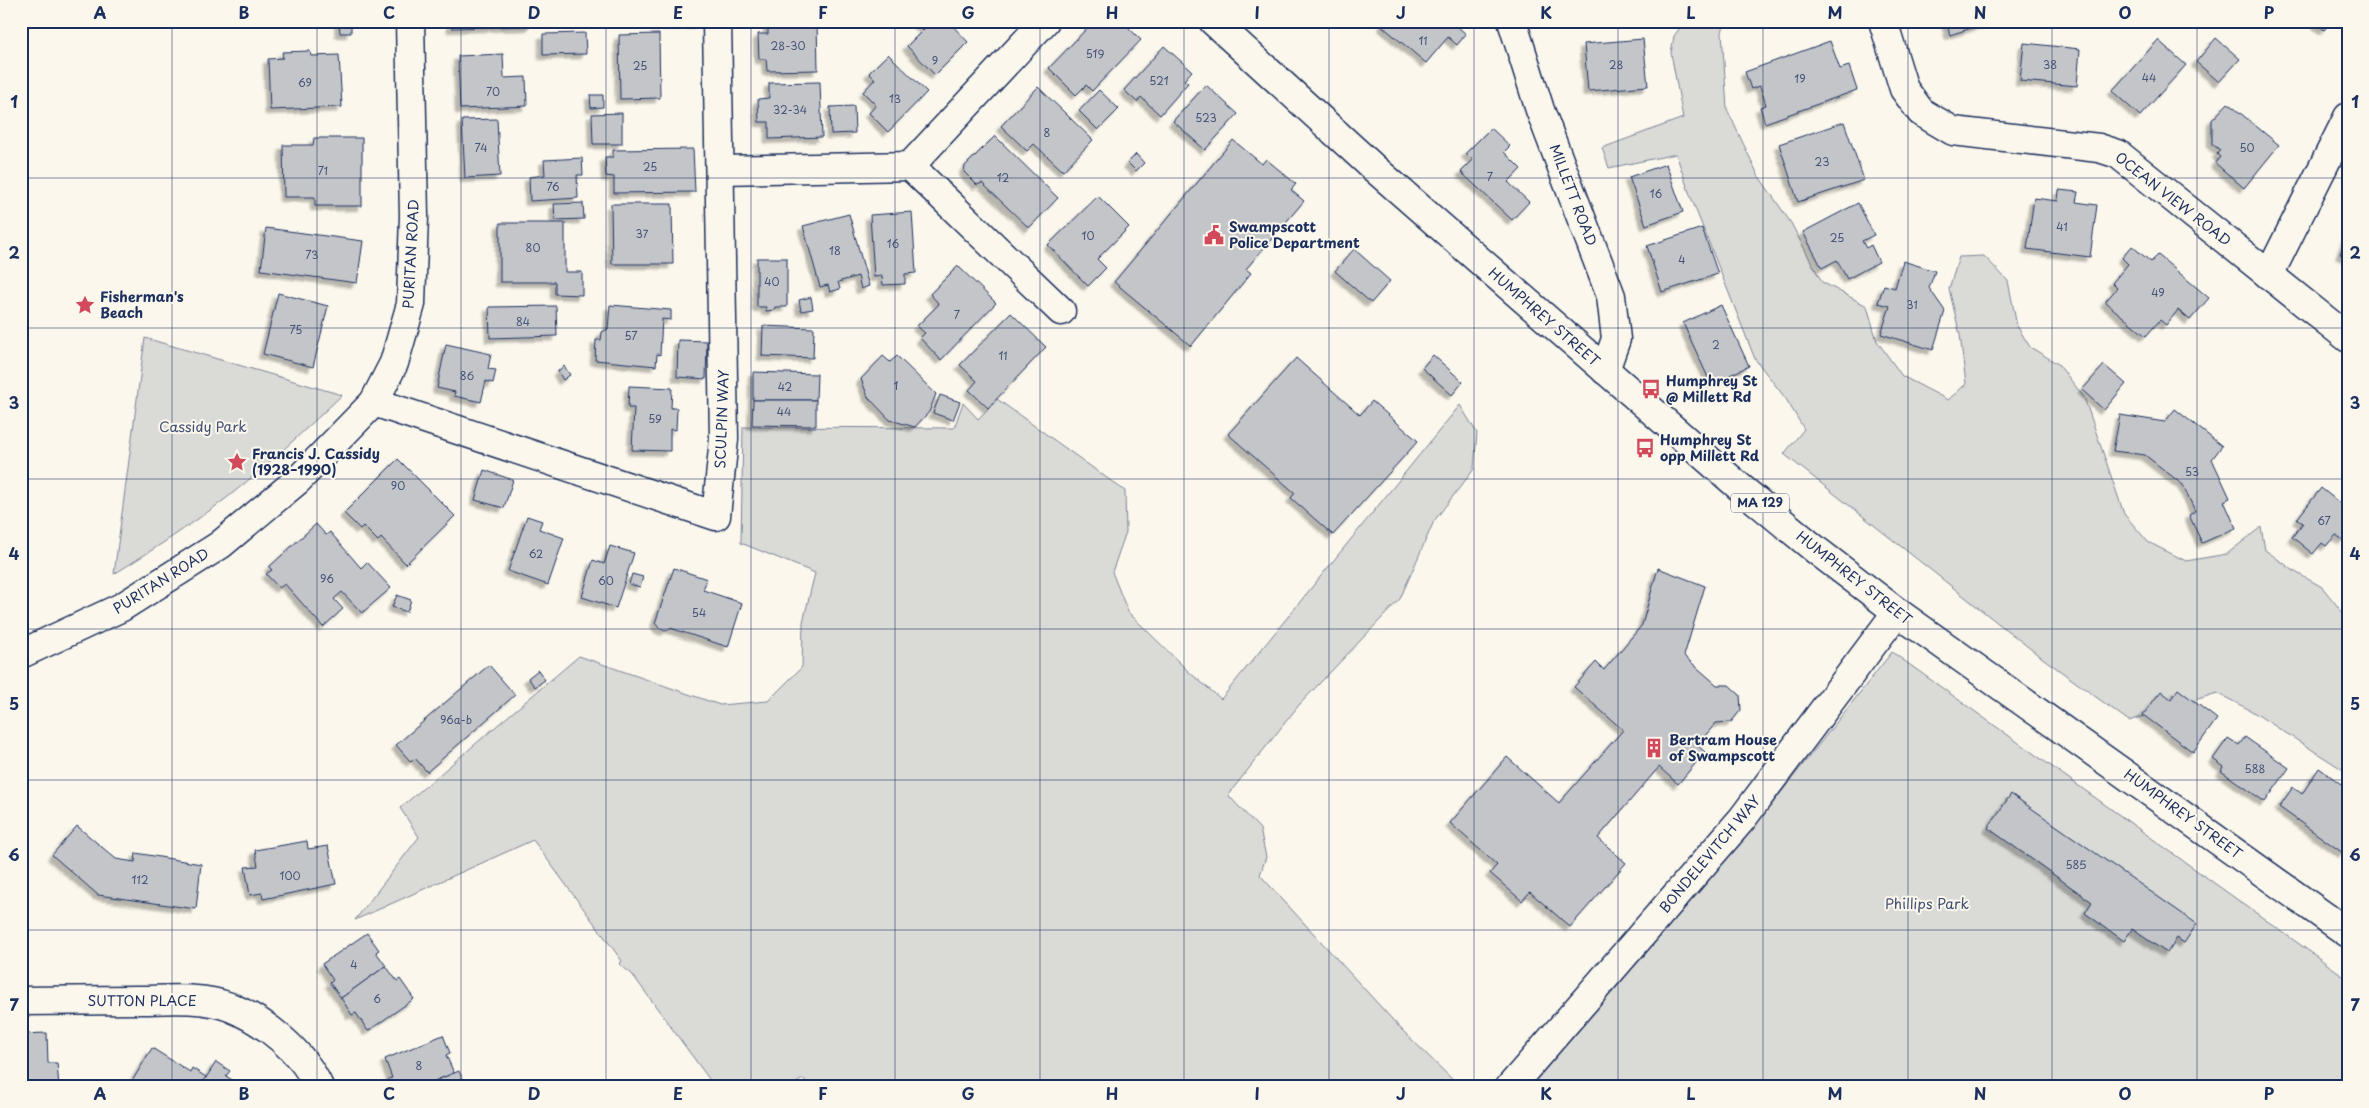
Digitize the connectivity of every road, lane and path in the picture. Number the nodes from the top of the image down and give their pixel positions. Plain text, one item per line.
1 (410, 21) edge
2 (717, 21) edge
3 (1045, 21) edge
4 (1214, 21) edge
5 (1512, 21) edge
6 (1883, 21) edge
7 (2348, 117) edge
8 (910, 166) junction
9 (721, 170) junction
10 (2269, 275) junction
11 (1061, 312) dead end
12 (2348, 338) edge
13 (1605, 370) junction
14 (374, 402) junction
15 (1897, 612) junction
16 (21, 654) edge
17 (2348, 933) edge
18 (21, 1002) edge
19 (319, 1087) edge
20 (1510, 1087) edge

1 - 14 street, PURITAN ROAD
2 - 9 street, SCULPIN WAY
3 - 8 street
4 - 13 street, HUMPHREY STREET / MA 129
5 - 13 street, MILLETT ROAD
6 - 10 street, OCEAN VIEW ROAD
7 - 10 street
8 - 9 street
8 - 11 street
9 - 14 street, SCULPIN WAY
10 - 12 street, OCEAN VIEW ROAD
13 - 15 street, HUMPHREY STREET / MA 129
14 - 16 street, PURITAN ROAD
15 - 17 street, HUMPHREY STREET / MA 129
15 - 20 street, BONDELEVITCH WAY
18 - 19 street, SUTTON PLACE

